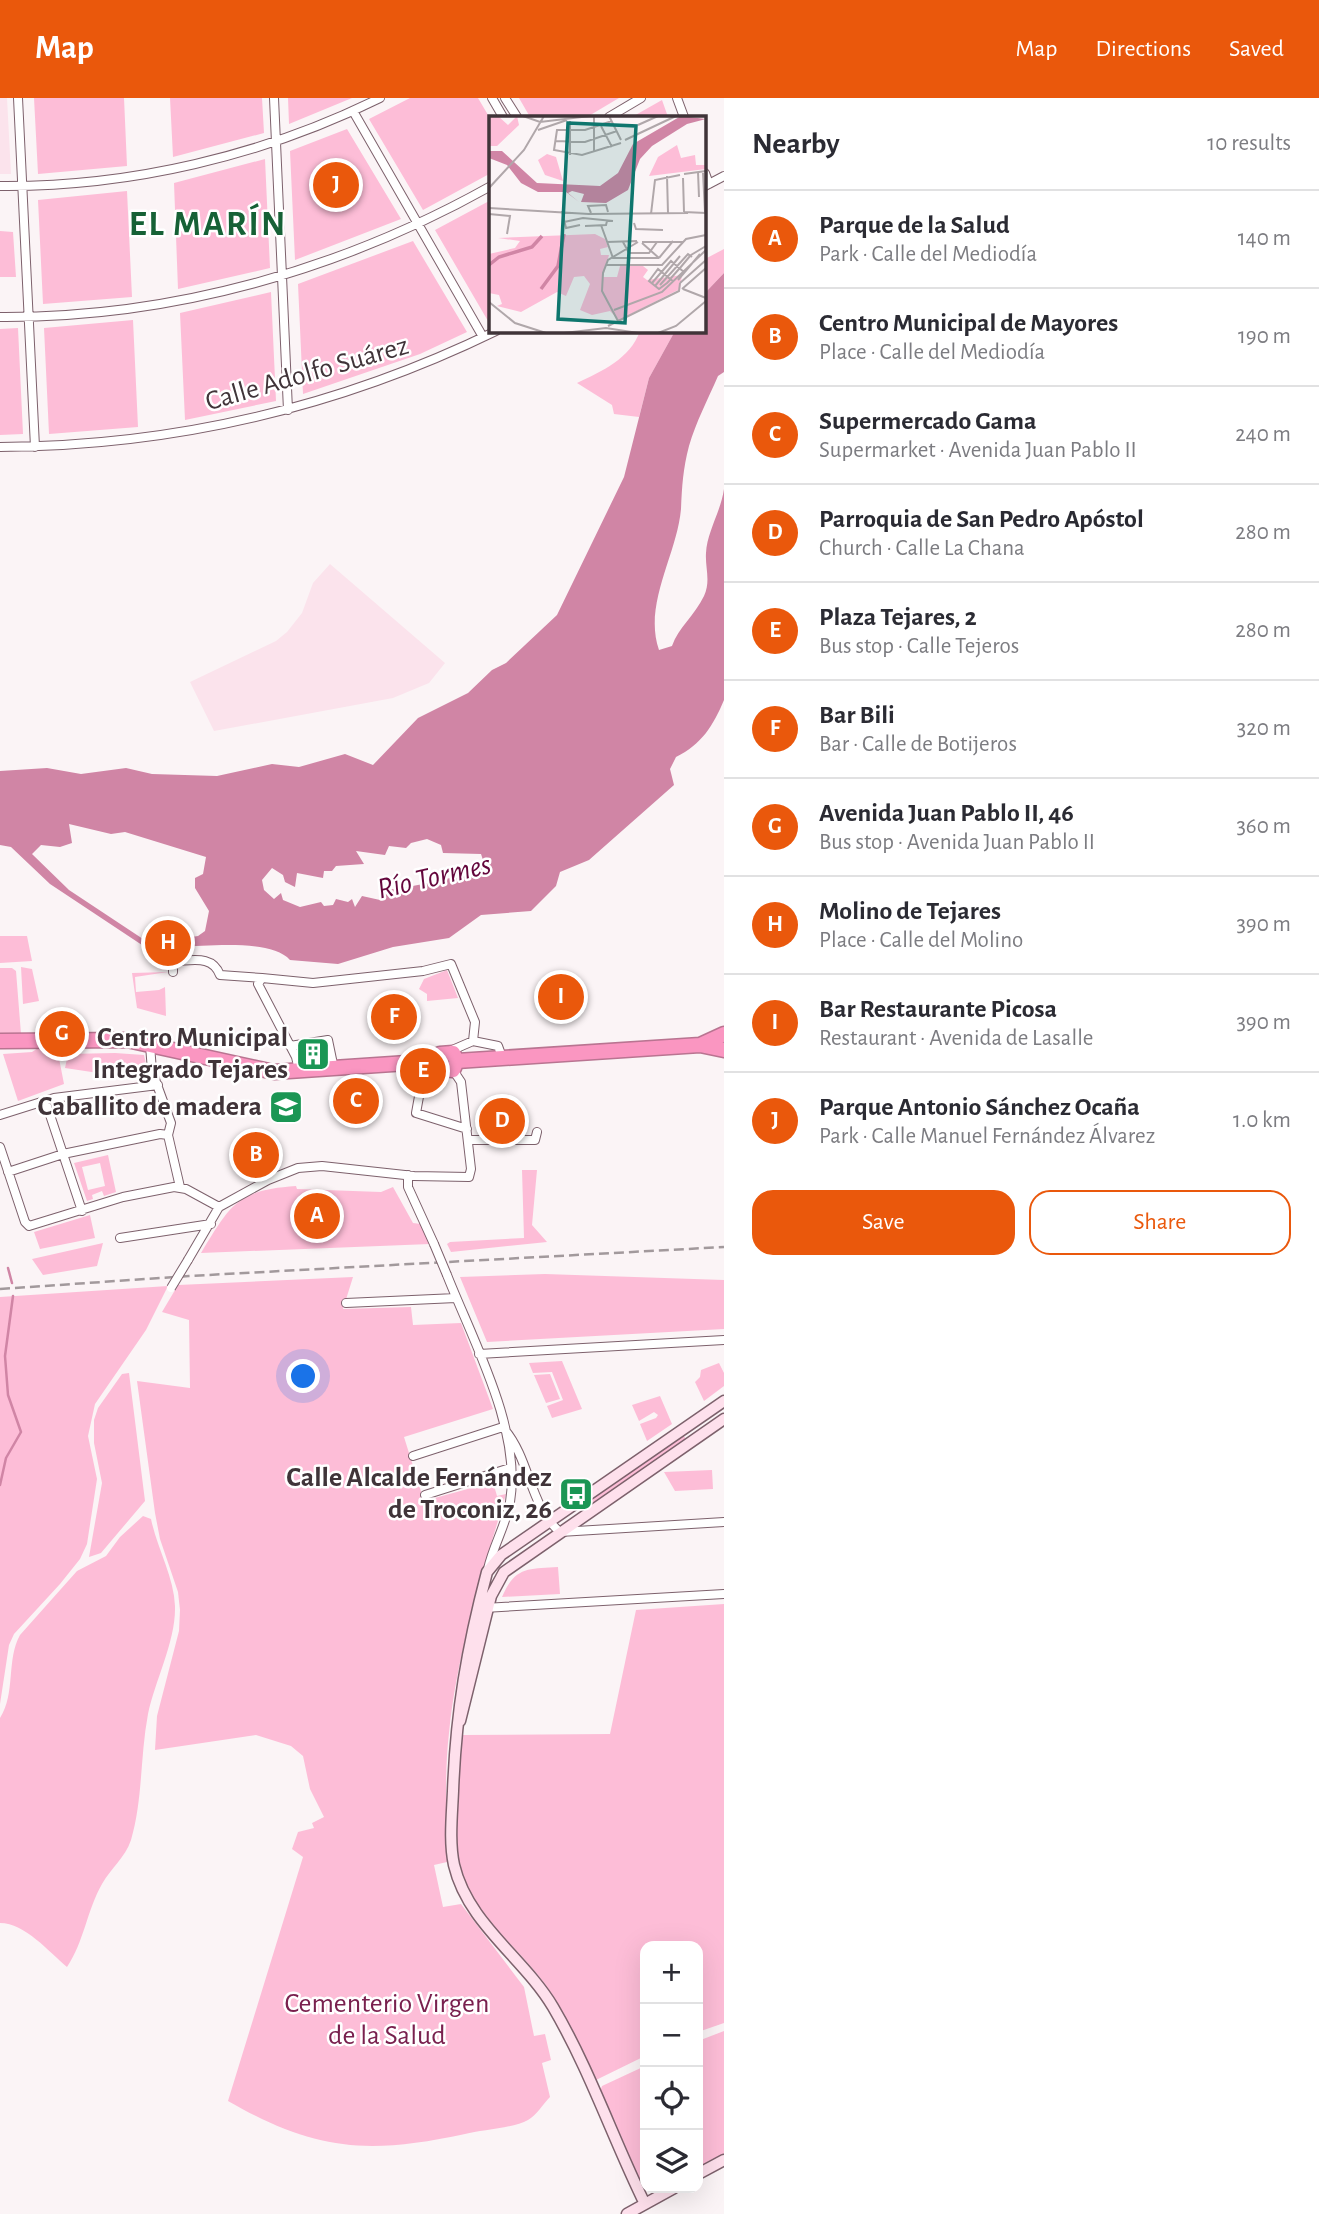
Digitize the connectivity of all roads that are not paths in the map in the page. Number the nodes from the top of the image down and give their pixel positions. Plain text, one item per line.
1 (18, 98) edge
2 (274, 98) edge
3 (380, 98) edge
4 (492, 98) edge
5 (505, 98) edge
6 (641, 98) edge
7 (677, 98) edge
8 (352, 111) junction
9 (502, 116) edge
10 (516, 116) edge
11 (611, 116) edge
12 (684, 116) edge
13 (276, 141) junction
14 (724, 176) edge
15 (707, 185) edge
16 (0, 186) edge
17 (22, 186) junction
18 (489, 187) edge
19 (418, 225) junction
20 (281, 276) junction
21 (0, 317) edge
22 (29, 317) junction
23 (494, 332) edge
24 (483, 337) junction
25 (288, 410) junction
26 (0, 447) edge
27 (35, 447) junction
28 (173, 972) dead end
29 (260, 980) junction
30 (724, 1034) edge
31 (0, 1041) edge
32 (473, 1041) junction
33 (150, 1045) junction
34 (700, 1045) junction
35 (290, 1046) junction
36 (724, 1050) edge
37 (502, 1057) junction
38 (445, 1064) junction
39 (334, 1069) junction
40 (299, 1070) junction
41 (158, 1085) junction
42 (45, 1100) junction
43 (0, 1115) edge
44 (467, 1129) junction
45 (537, 1132) dead end
46 (168, 1135) junction
47 (468, 1140) junction
48 (0, 1147) edge
49 (63, 1154) junction
50 (8, 1172) junction
51 (408, 1175) junction
52 (180, 1187) junction
53 (219, 1207) junction
54 (82, 1211) junction
55 (211, 1224) junction
56 (120, 1238) dead end
57 (171, 1288) dead end
58 (456, 1298) junction
59 (346, 1303) dead end
60 (724, 1340) edge
61 (479, 1354) junction
62 (724, 1401) edge
63 (724, 1419) edge
64 (503, 1427) junction
65 (413, 1456) dead end
66 (510, 1468) junction
67 (425, 1496) dead end
68 (585, 1515) junction
69 (548, 1522) junction
70 (724, 1522) edge
71 (589, 1530) junction
72 (560, 1532) junction
73 (495, 1544) junction
74 (501, 1555) junction
75 (512, 1565) junction
76 (487, 1572) junction
77 (724, 1594) edge
78 (483, 1608) junction
79 (724, 2160) edge
80 (703, 2171) edge
81 (665, 2193) edge
82 (645, 2204) junction
83 (627, 2214) edge

1 - 17 street
2 - 13 street
3 - 8 street
4 - 9 street
5 - 10 street
6 - 11 street
7 - 12 street
8 - 13 street
8 - 19 street
13 - 17 street
13 - 20 street
14 - 15 street
16 - 17 street
17 - 22 street
18 - 19 street
19 - 20 street
19 - 24 street
20 - 22 street
20 - 25 street
21 - 22 street
22 - 27 street
23 - 24 street, Calle Adolfo Suárez
24 - 25 street, Calle Adolfo Suárez
25 - 27 street, Calle Adolfo Suárez
26 - 27 street, Calle Adolfo Suárez
28 - 29 street
29 - 32 street
29 - 35 street
30 - 34 highway
31 - 33 highway
32 - 37 street
32 - 38 street
33 - 40 highway
33 - 41 street
34 - 36 highway
34 - 37 highway
35 - 39 street
35 - 40 street
37 - 38 highway
38 - 39 highway
38 - 44 street
38 - 44 street
39 - 40 highway
41 - 42 street
41 - 46 street
42 - 43 street
42 - 49 street
44 - 47 street
45 - 47 street
46 - 49 street
46 - 52 street
47 - 51 street
48 - 50 street
49 - 50 street
49 - 54 street
50 - 54 street
51 - 53 street
51 - 58 street, bridge
52 - 53 street
52 - 54 street
53 - 55 street
55 - 56 street
55 - 57 street, bridge
58 - 59 street
58 - 61 street
60 - 61 street
61 - 64 street
62 - 69 main road
63 - 68 main road
64 - 65 street
64 - 66 street
64 - 69 street
66 - 67 street
66 - 73 street
68 - 71 street
68 - 72 main road
69 - 72 street
69 - 74 main road
70 - 71 street
71 - 72 street
72 - 75 main road
73 - 74 street
73 - 76 street
74 - 75 street
74 - 76 main road
75 - 78 main road
76 - 78 main road
77 - 78 street
78 - 82 main road
79 - 80 main road
81 - 82 main road
82 - 83 main road

